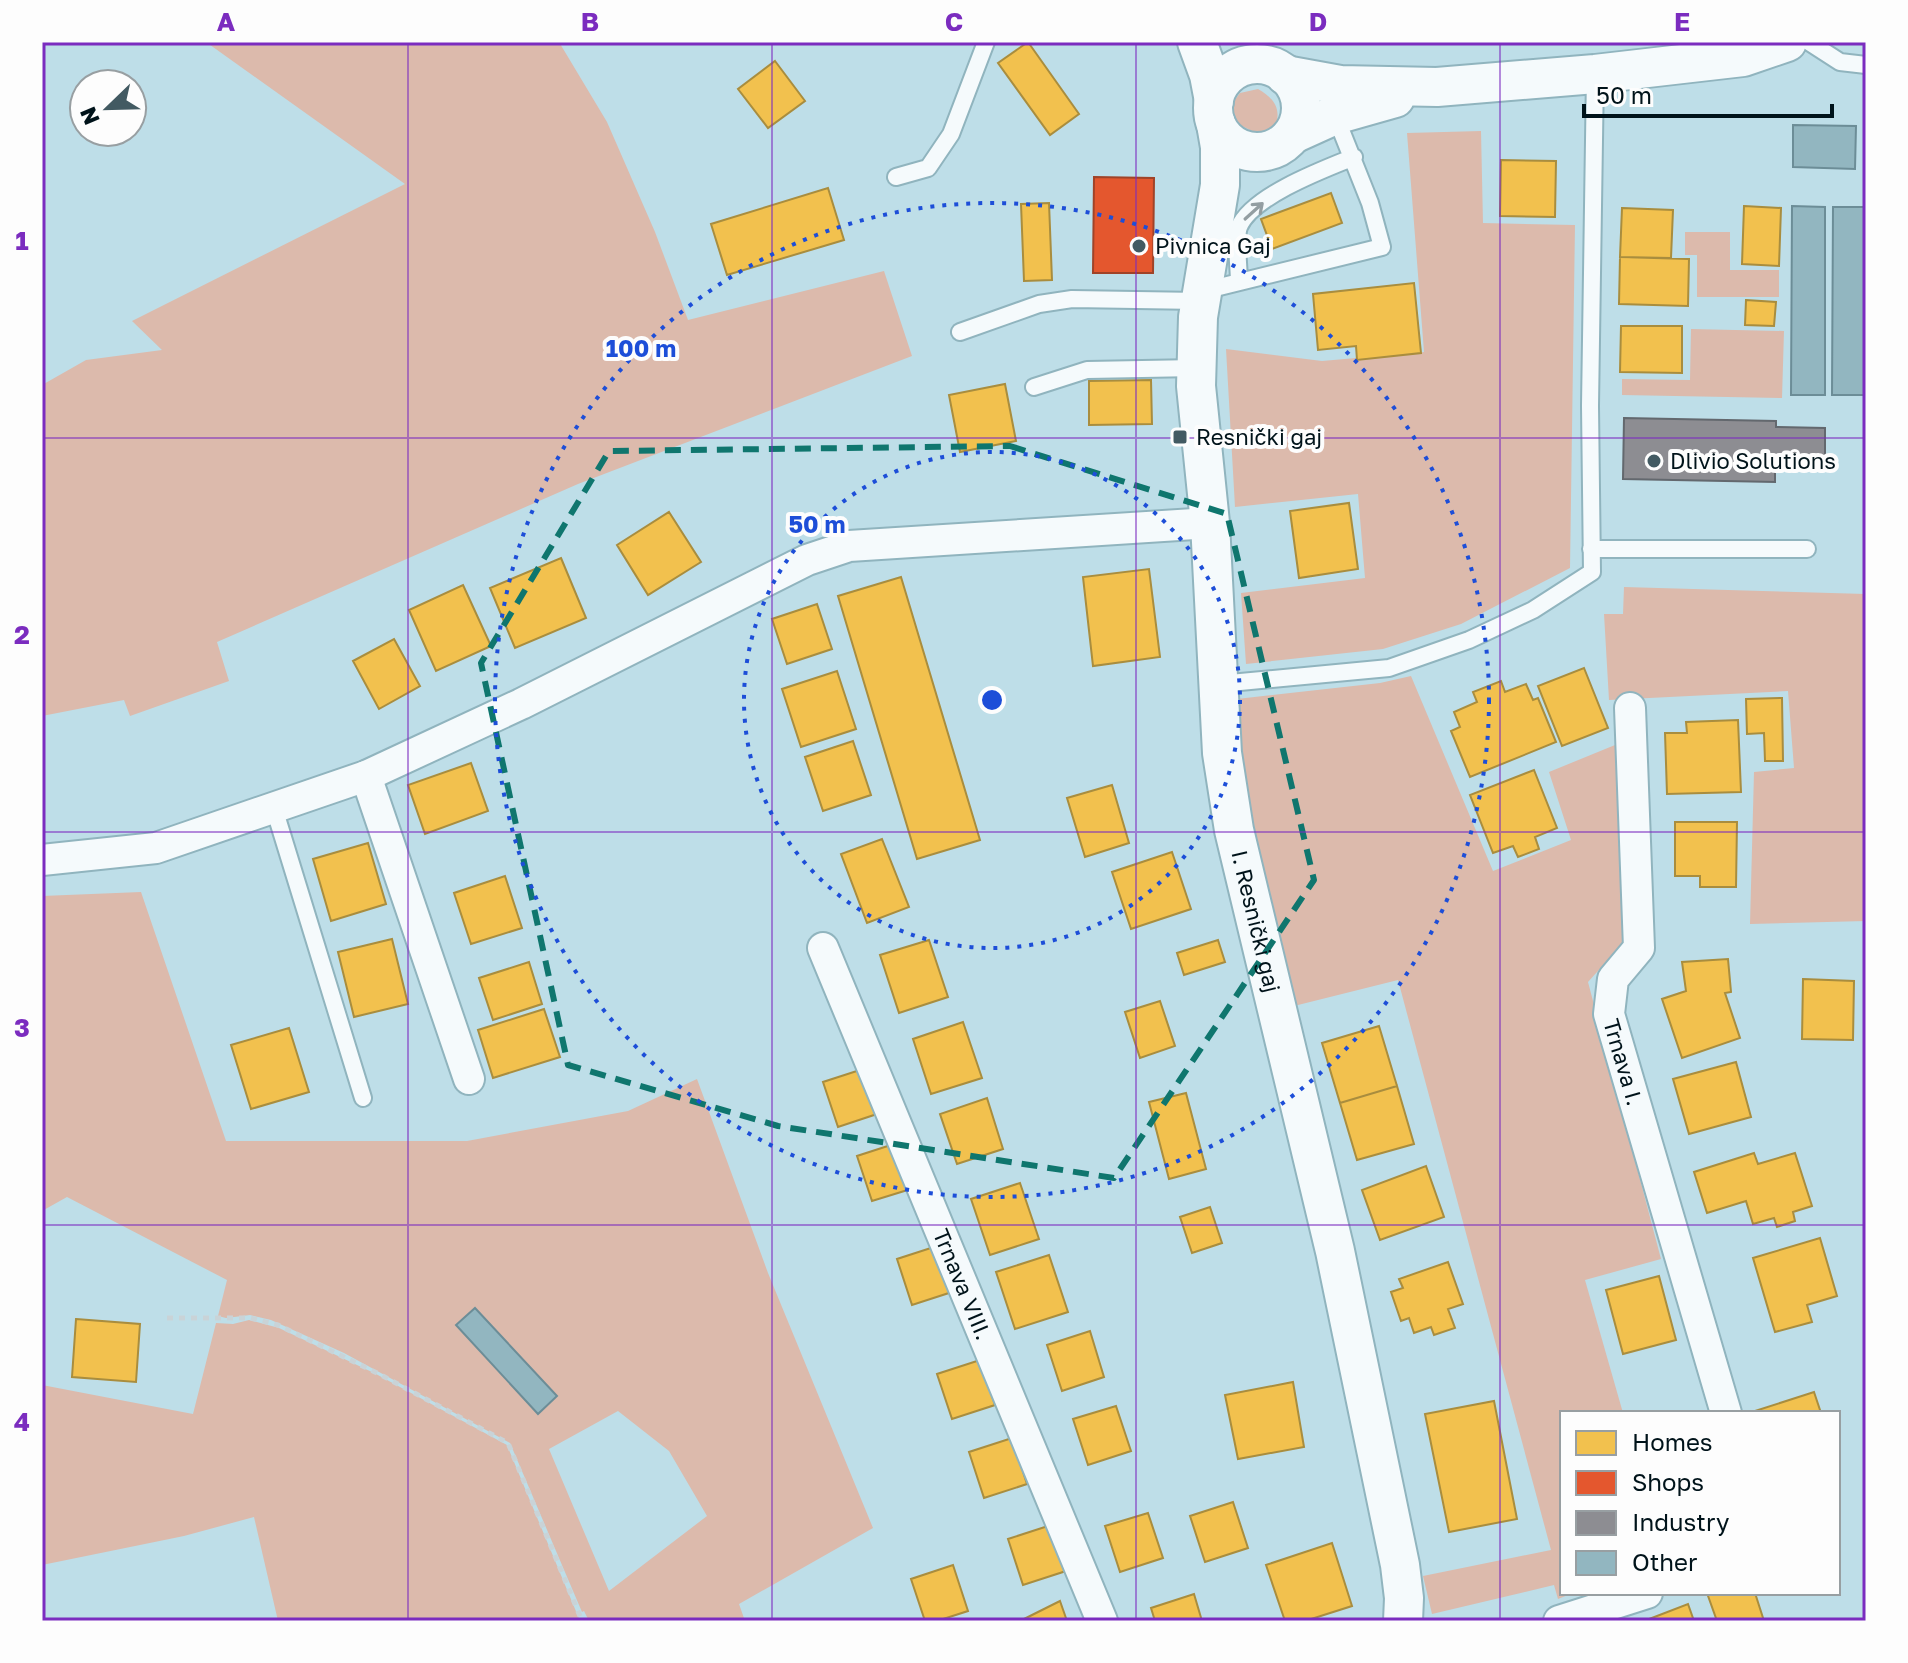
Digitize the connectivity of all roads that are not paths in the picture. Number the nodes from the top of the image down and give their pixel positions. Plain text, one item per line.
1 (986, 42) edge
2 (1197, 42) edge
3 (1227, 42) edge
4 (1787, 42) edge
5 (1809, 42) edge
6 (1866, 65) edge
7 (1272, 69) junction
8 (1595, 74) junction
9 (1437, 87) junction
10 (1215, 113) junction
11 (1335, 115) junction
12 (1282, 142) junction
13 (1354, 157) junction
14 (896, 177) dead end
15 (1217, 211) junction
16 (1239, 282) junction
17 (1201, 296) junction
18 (960, 332) dead end
19 (1197, 368) junction
20 (1034, 387) dead end
21 (1210, 523) junction
22 (1591, 549) junction
23 (1807, 549) dead end
24 (1217, 684) junction
25 (1630, 708) dead end
26 (366, 776) junction
27 (274, 808) junction
28 (42, 860) edge
29 (823, 948) dead end
30 (469, 1079) dead end
31 (363, 1098) dead end
32 (1725, 1411) edge
33 (1641, 1595) edge
34 (1102, 1621) edge
35 (1403, 1621) edge
36 (1559, 1621) edge

1 - 14 lane
2 - 10 street, I. Resnički gaj
3 - 7 street
4 - 8 street
5 - 6 lane
7 - 9 street
7 - 10 street
7 - 12 street
8 - 9 street
8 - 22 lane
9 - 11 street, I. Resnički gaj
10 - 12 street
10 - 15 street, I. Resnički gaj
11 - 12 street, I. Resnički gaj
11 - 13 lane
12 - 15 street, I. Resnički gaj
16 -> 13 lane
13 - 16 lane
15 - 17 street, I. Resnički gaj
16 - 17 lane
17 - 18 lane
17 - 19 street, I. Resnički gaj
19 - 20 lane
19 - 21 street, I. Resnički gaj
21 - 24 street, I. Resnički gaj
21 - 26 street
22 - 23 lane
22 - 24 lane
24 - 35 street, I. Resnički gaj
25 - 32 street, Trnava I.
26 - 27 street
26 - 30 street
27 - 28 street
27 - 31 lane
29 - 34 street, Trnava VIII.
33 - 36 street

